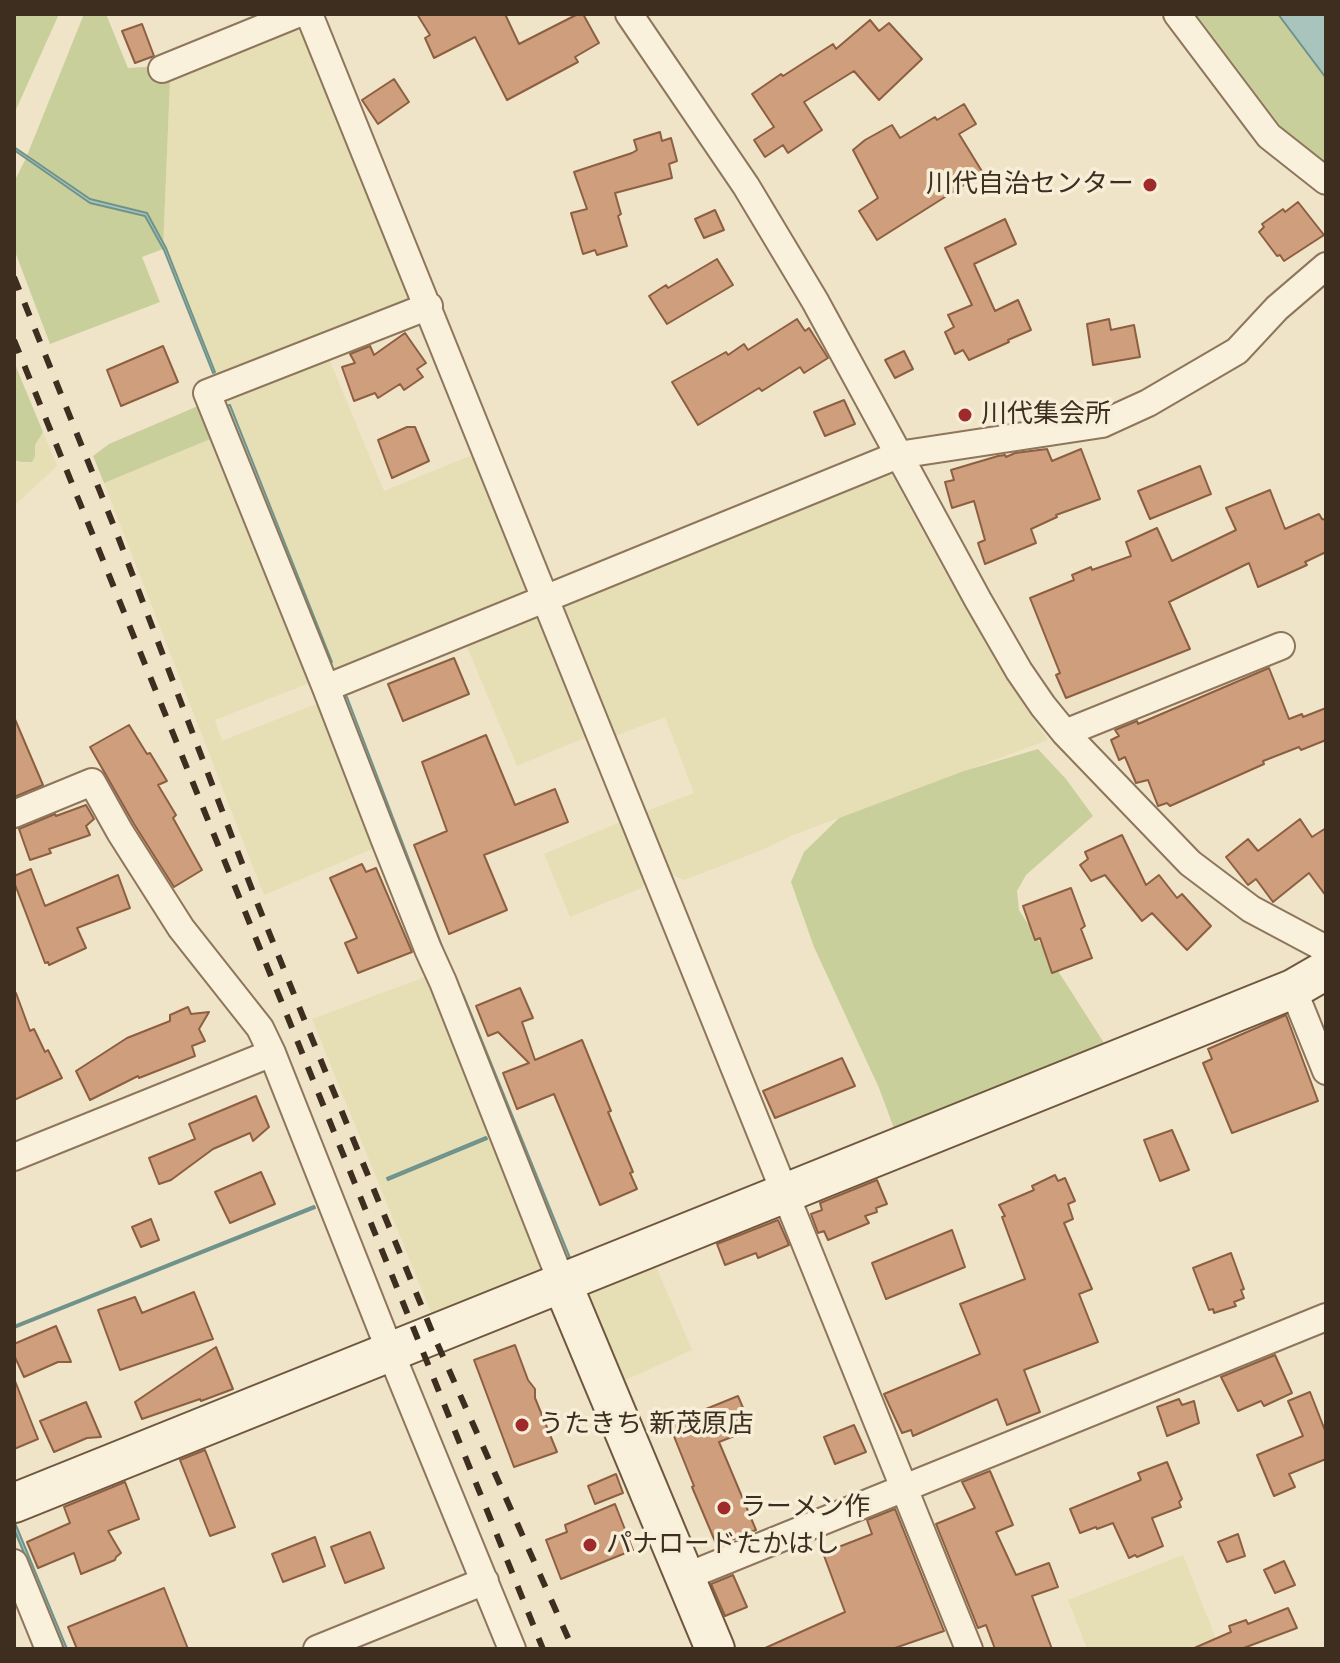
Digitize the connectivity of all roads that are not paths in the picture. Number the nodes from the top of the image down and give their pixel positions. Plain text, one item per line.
1 (297, 14) edge
2 (309, 14) edge
3 (629, 14) edge
4 (1177, 14) edge
5 (162, 69) dead end
6 (1326, 181) edge
7 (1326, 266) edge
8 (429, 306) junction
9 (898, 455) junction
10 (546, 597) junction
11 (1281, 646) dead end
12 (326, 688) junction
13 (1065, 733) junction
14 (14, 814) edge
15 (1326, 949) edge
16 (1326, 970) edge
17 (1293, 989) junction
18 (272, 1053) junction
19 (1326, 1071) edge
20 (14, 1157) edge
21 (784, 1193) junction
22 (562, 1283) junction
23 (1326, 1317) edge
24 (390, 1351) junction
25 (904, 1488) junction
26 (14, 1503) edge
27 (14, 1563) edge
28 (685, 1577) junction
29 (485, 1581) junction
30 (49, 1649) edge
31 (317, 1649) edge
32 (512, 1649) edge
33 (715, 1649) edge
34 (969, 1649) edge

1 - 5 street
2 - 8 street
3 - 9 street
4 - 6 street
7 - 9 street
8 - 10 street
8 - 12 street
9 - 10 street
9 - 13 street
10 - 12 street
10 - 21 street
11 - 13 street
12 - 22 street
13 - 15 street
14 - 18 street
16 - 17 street
17 - 19 street
17 - 21 street
18 - 20 street
18 - 24 street
21 - 22 street
21 - 25 street
22 - 24 street
22 - 28 street
23 - 25 street
24 - 26 street
24 - 29 street
25 - 28 street
25 - 34 street
27 - 30 street
28 - 33 street
29 - 31 street
29 - 32 street

